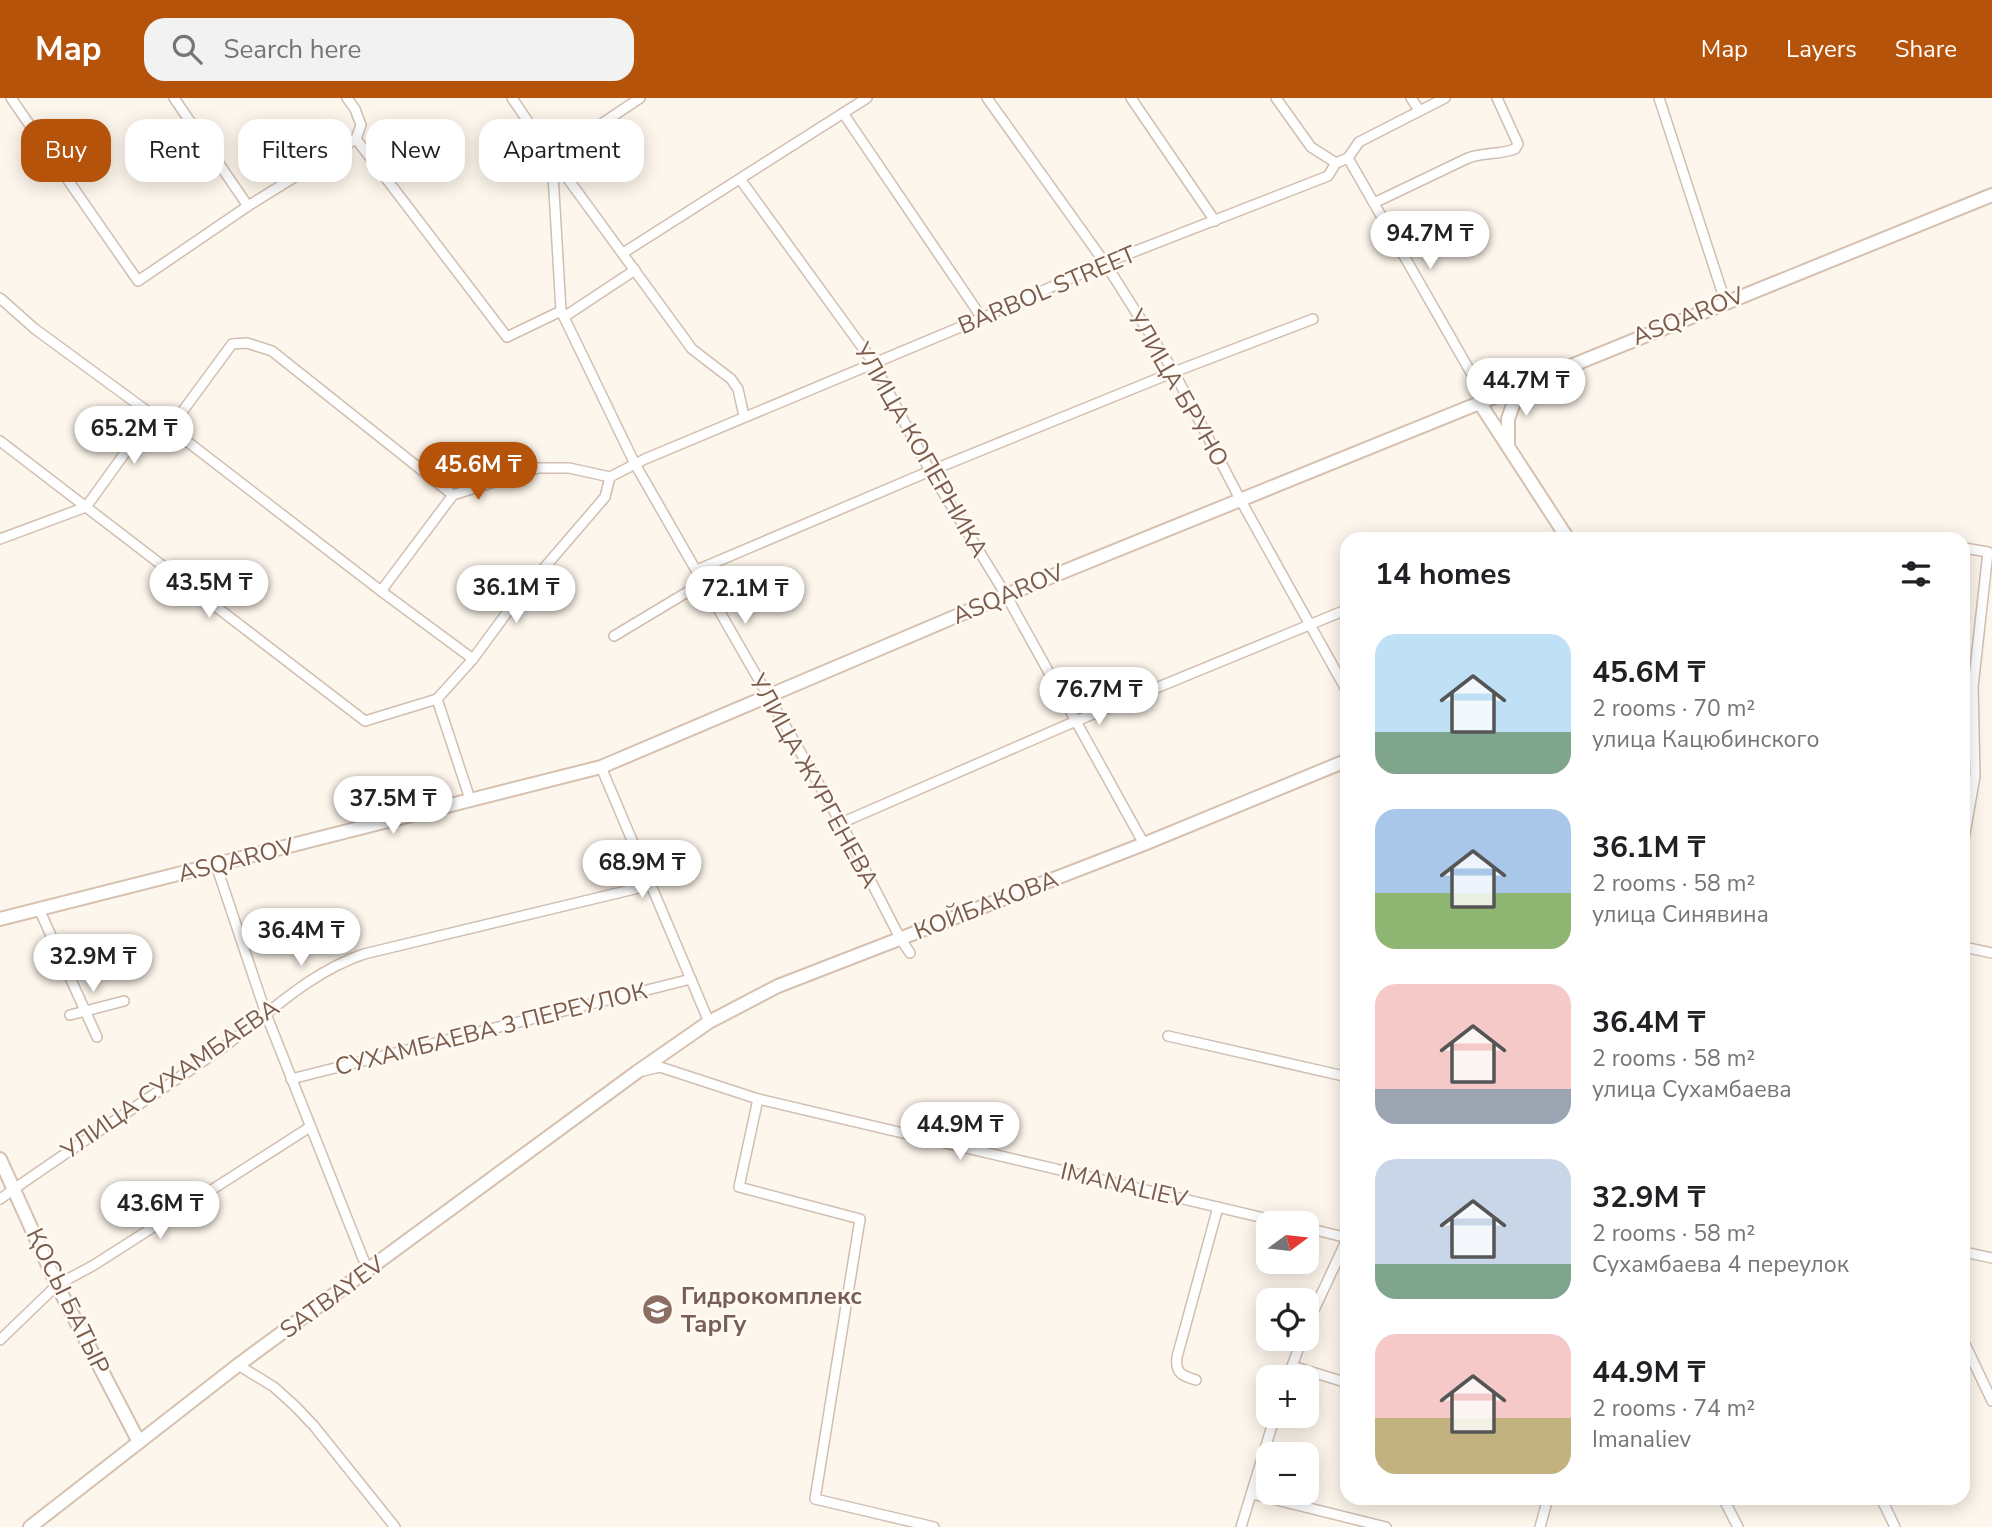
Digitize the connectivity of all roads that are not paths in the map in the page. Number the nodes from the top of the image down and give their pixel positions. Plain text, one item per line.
1 (11, 98) edge
2 (174, 98) edge
3 (347, 98) edge
4 (512, 98) edge
5 (640, 98) edge
6 (867, 98) edge
7 (987, 98) edge
8 (1131, 98) edge
9 (1276, 98) edge
10 (1411, 98) edge
11 (1445, 98) edge
12 (1497, 98) edge
13 (1659, 98) edge
14 (1419, 110) junction
15 (843, 113) junction
16 (526, 119) edge
17 (609, 119) edge
18 (356, 139) junction
19 (1348, 158) junction
20 (1336, 163) junction
21 (740, 178) junction
22 (554, 182) edge
23 (570, 182) edge
24 (1992, 195) edge
25 (1374, 203) junction
26 (248, 206) junction
27 (1215, 221) junction
28 (622, 253) junction
29 (1105, 263) junction
30 (635, 270) junction
31 (0, 299) edge
32 (1725, 301) junction
33 (562, 314) junction
34 (982, 318) junction
35 (1313, 319) dead end
36 (873, 362) junction
37 (1174, 372) junction
38 (1520, 385) junction
39 (1483, 400) junction
40 (744, 416) junction
41 (162, 422) junction
42 (0, 440) edge
43 (1508, 446) junction
44 (635, 464) junction
45 (930, 471) junction
46 (610, 477) junction
47 (453, 495) junction
48 (1240, 499) junction
49 (86, 506) junction
50 (1563, 532) edge
51 (0, 538) edge
52 (1970, 549) edge
53 (697, 570) junction
54 (704, 582) junction
55 (381, 592) junction
56 (1006, 595) junction
57 (1340, 612) edge
58 (1310, 624) junction
59 (614, 636) dead end
60 (472, 659) junction
61 (1340, 678) edge
62 (767, 696) junction
63 (437, 699) junction
64 (1076, 721) junction
65 (1340, 763) edge
66 (601, 767) junction
67 (470, 799) junction
68 (1970, 805) edge
69 (841, 823) junction
70 (1144, 844) junction
71 (216, 865) junction
72 (651, 885) junction
73 (39, 909) junction
74 (0, 919) edge
75 (900, 938) junction
76 (1970, 948) edge
77 (910, 953) dead end
78 (1992, 953) edge
79 (691, 979) junction
80 (124, 1001) dead end
81 (85, 1011) junction
82 (266, 1014) junction
83 (70, 1015) dead end
84 (709, 1022) junction
85 (1168, 1036) dead end
86 (97, 1037) dead end
87 (637, 1072) junction
88 (1340, 1075) edge
89 (291, 1079) junction
90 (758, 1099) junction
91 (310, 1127) junction
92 (0, 1159) edge
93 (14, 1189) junction
94 (0, 1199) edge
95 (1218, 1208) junction
96 (1256, 1217) edge
97 (1320, 1231) edge
98 (1340, 1235) edge
99 (1340, 1252) edge
100 (1970, 1253) edge
101 (1992, 1258) edge
102 (368, 1271) junction
103 (57, 1285) junction
104 (1319, 1299) edge
105 (0, 1340) edge
106 (1970, 1355) edge
107 (239, 1365) junction
108 (1319, 1374) edge
109 (1196, 1381) dead end
110 (1340, 1381) edge
111 (1992, 1401) edge
112 (1271, 1428) edge
113 (139, 1442) junction
114 (1252, 1494) junction
115 (1546, 1505) edge
116 (1727, 1505) edge
117 (1884, 1505) edge
118 (30, 1527) edge
119 (395, 1527) edge
120 (934, 1527) edge
121 (1241, 1527) edge
122 (1386, 1527) edge
123 (1540, 1527) edge
124 (1738, 1527) edge
125 (1895, 1527) edge

1 - 26 street
2 - 26 street
3 - 18 street
4 - 16 street
5 - 17 street
6 - 15 street
7 - 29 street, УЛИЦА БРУНО
8 - 27 street
9 - 20 street
10 - 14 street
11 - 14 street, BARBOL STREET
12 - 25 street
13 - 32 street
14 - 19 street, BARBOL STREET
15 - 21 street
15 - 34 street
18 - 26 street
18 - 33 street
19 - 20 street, BARBOL STREET
19 - 25 street
20 - 27 street, BARBOL STREET
21 - 28 street
21 - 36 street, УЛИЦА КОПЕРНИКА
22 - 33 street
23 - 28 street
24 - 32 main road, ASQAROV
25 - 39 street
27 - 29 street, BARBOL STREET
28 - 30 street
29 - 34 street, BARBOL STREET
29 - 37 street, УЛИЦА БРУНО
30 - 33 street
30 - 40 street
31 - 41 street
32 - 38 main road, ASQAROV
33 - 44 street, УЛИЦА ЖУРГЕНЕВА
34 - 36 street, BARBOL STREET
35 - 37 street
36 - 40 street, BARBOL STREET
36 - 45 street, УЛИЦА КОПЕРНИКА
37 - 45 street
37 - 48 street, УЛИЦА БРУНО
38 - 39 main road, ASQAROV
38 - 43 main road
39 - 43 main road
39 - 48 main road, ASQAROV
40 - 44 street, BARBOL STREET
41 - 47 street
41 - 49 street
41 - 55 street
42 - 49 street
43 - 50 main road
44 - 46 street, BARBOL STREET
44 - 53 street, УЛИЦА ЖУРГЕНЕВА
45 - 53 street
45 - 56 street, УЛИЦА КОПЕРНИКА
46 - 47 street
46 - 60 street
47 - 55 street
48 - 56 main road, ASQAROV
48 - 58 street, УЛИЦА БРУНО
49 - 51 street
49 - 63 street
52 - 68 street
53 - 54 street, УЛИЦА ЖУРГЕНЕВА
54 - 59 street
54 - 62 street, УЛИЦА ЖУРГЕНЕВА
55 - 60 street
56 - 62 main road, ASQAROV
56 - 64 street, УЛИЦА КОПЕРНИКА
57 - 58 street
58 - 61 street, УЛИЦА БРУНО
58 - 64 street
60 - 63 street
62 - 66 main road, ASQAROV
62 - 69 street, УЛИЦА ЖУРГЕНЕВА
63 - 67 street
64 - 69 street
64 - 70 street, УЛИЦА КОПЕРНИКА
65 - 70 main road, КОЙБАКОВА
66 - 67 main road, ASQAROV
66 - 72 street
67 - 71 main road, ASQAROV
69 - 75 street, УЛИЦА ЖУРГЕНЕВА
70 - 75 main road, КОЙБАКОВА
71 - 73 main road, ASQAROV
71 - 82 street
72 - 79 street
72 - 82 street, УЛИЦА СУХАМБАЕВА
73 - 74 main road, ASQAROV
73 - 81 street
75 - 77 street, УЛИЦА ЖУРГЕНЕВА
75 - 84 main road, КОЙБАКОВА
76 - 78 street
79 - 84 street
79 - 89 street, СУХАМБАЕВА 3 ПЕРЕУЛОК
80 - 81 street
81 - 83 street
81 - 86 street
82 - 89 street
82 - 93 street, УЛИЦА СУХАМБАЕВА
84 - 87 main road, КОЙБАКОВА
85 - 88 street
87 - 90 street, IMANALIEV
87 - 102 main road, SATBAYEV
89 - 91 street
90 - 95 street, IMANALIEV
90 - 120 street
91 - 102 street
91 - 103 street
92 - 93 main road, ҚОСЫ БАТЫР
93 - 94 street, УЛИЦА СУХАМБАЕВА
93 - 103 main road, ҚОСЫ БАТЫР
95 - 96 street, IMANALIEV
95 - 109 street
97 - 98 street
99 - 104 street
100 - 101 street
102 - 107 main road, SATBAYEV
103 - 105 street
103 - 113 main road, ҚОСЫ БАТЫР
106 - 111 street
107 - 113 main road, SATBAYEV
107 - 119 street
108 - 110 street
112 - 114 street
113 - 118 main road, SATBAYEV
114 - 121 street
114 - 122 street
115 - 123 street
116 - 124 street
117 - 125 street

